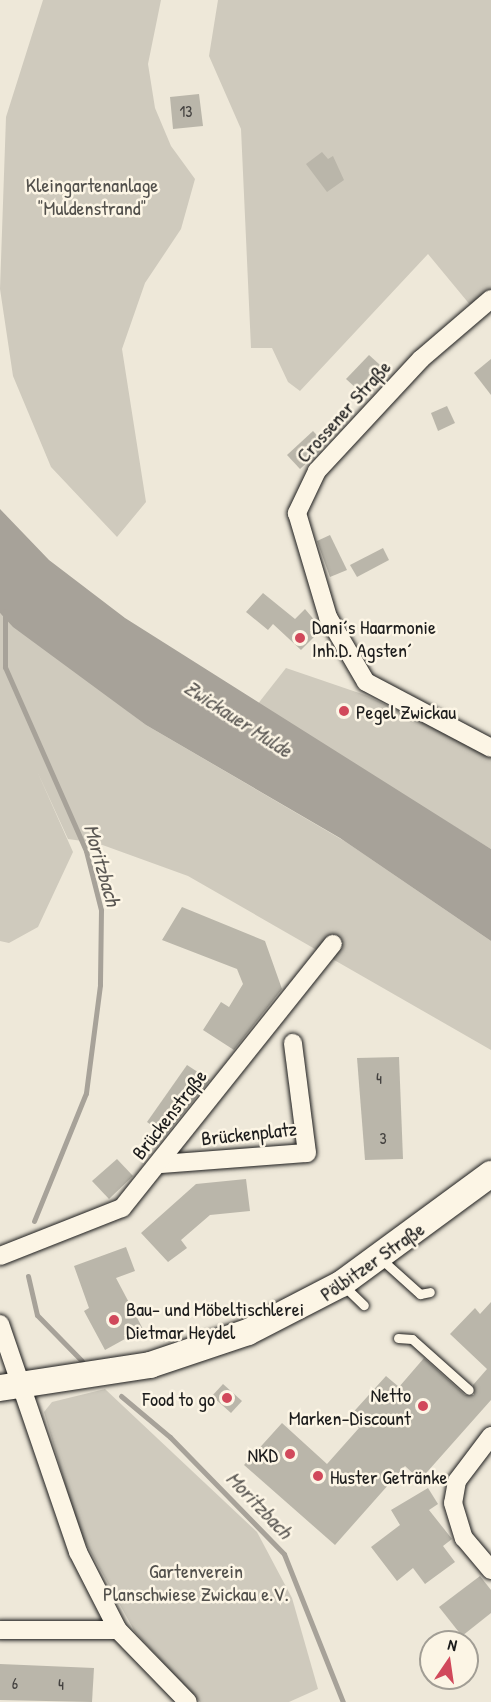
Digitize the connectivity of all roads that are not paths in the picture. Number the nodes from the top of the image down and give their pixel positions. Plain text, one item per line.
1 (491, 299) edge
2 (491, 748) edge
3 (333, 944) dead end
4 (293, 1043) dead end
5 (160, 1164) junction
6 (491, 1174) edge
7 (0, 1256) edge
8 (380, 1258) junction
9 (341, 1284) junction
10 (430, 1292) dead end
11 (364, 1305) dead end
12 (0, 1324) edge
13 (398, 1338) dead end
14 (9, 1388) edge
15 (469, 1390) dead end
16 (491, 1436) edge
17 (491, 1570) edge
18 (0, 1630) edge
19 (118, 1630) junction
20 (188, 1702) edge

1 - 2 street, Crossener Straße
3 - 5 street, Brückenstraße
4 - 5 street, Brückenplatz
5 - 7 street, Brückenstraße
6 - 8 street, Pölbitzer Straße
8 - 9 street, Pölbitzer Straße
8 - 10 lane
9 - 11 lane
9 - 14 street, Pölbitzer Straße
12 - 14 street
13 - 15 lane
14 - 19 street
16 - 17 street
18 - 19 street
19 - 20 street

